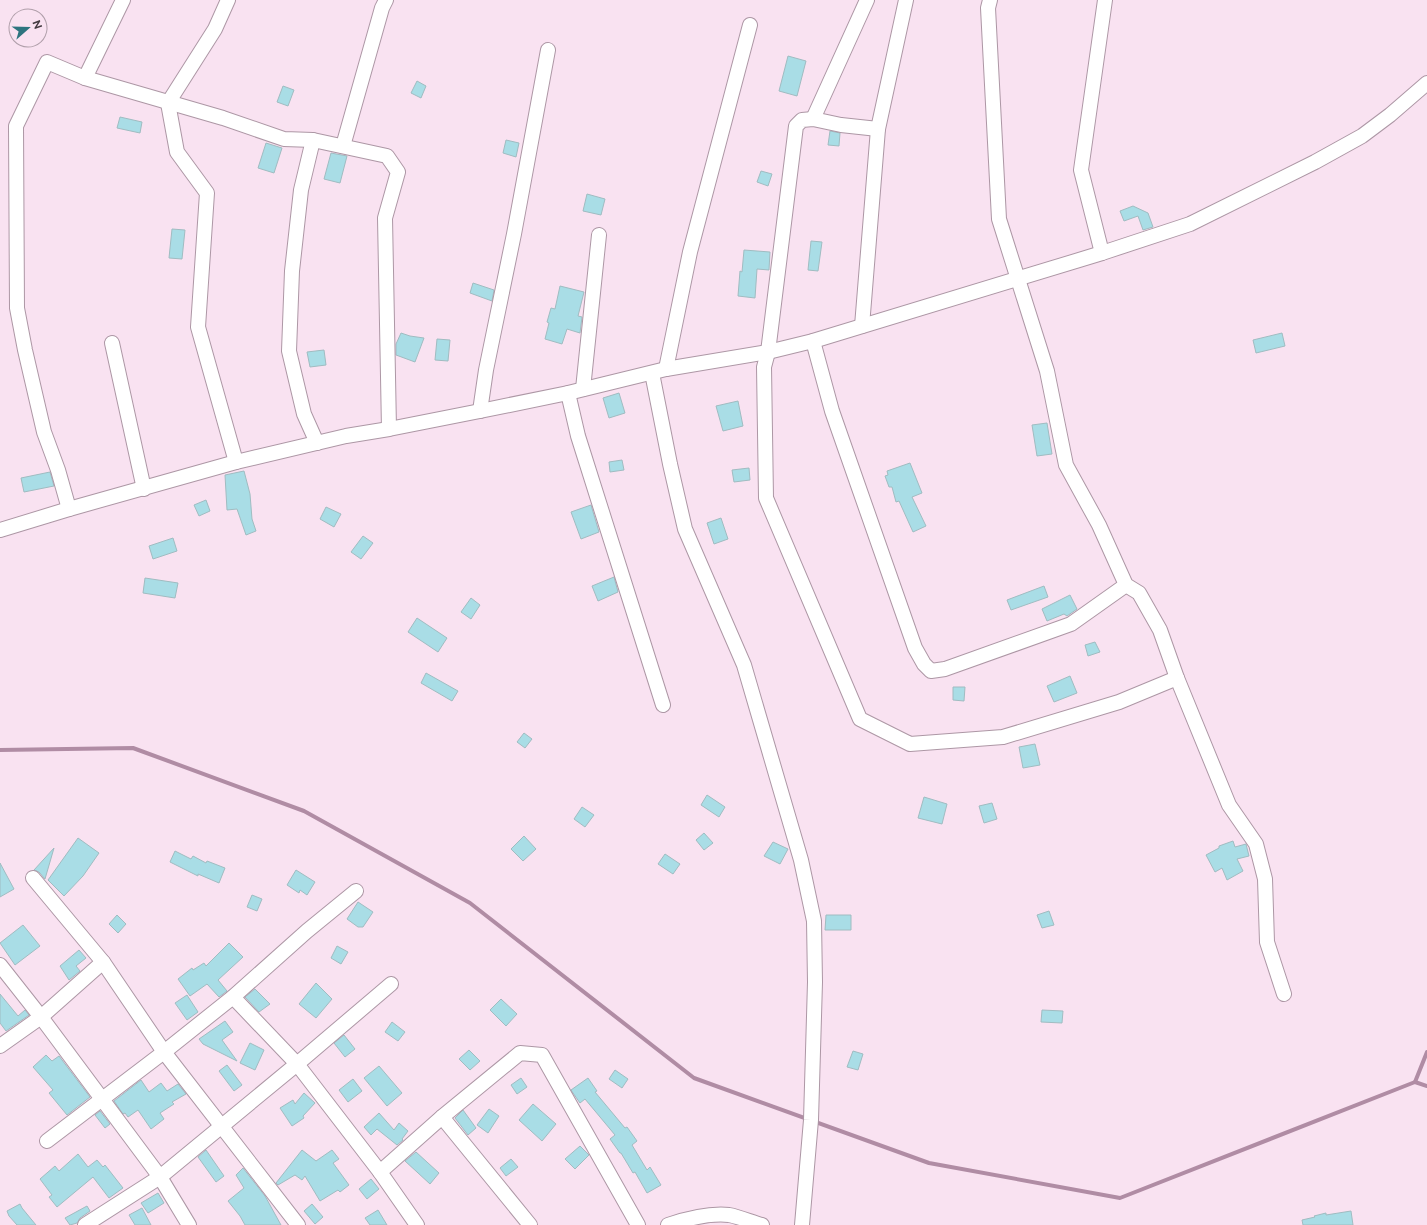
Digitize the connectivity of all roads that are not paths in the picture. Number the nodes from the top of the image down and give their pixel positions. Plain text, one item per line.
1 (123, 0) edge
2 (228, 0) edge
3 (386, 0) edge
4 (867, 0) edge
5 (906, 0) edge
6 (990, 0) edge
7 (1105, 0) edge
8 (750, 25) dead end
9 (548, 50) dead end
10 (84, 78) junction
11 (1427, 83) edge
12 (168, 103) junction
13 (813, 119) junction
14 (878, 129) junction
15 (313, 140) junction
16 (343, 146) junction
17 (599, 234) dead end
18 (1102, 253) junction
19 (1018, 278) junction
20 (862, 326) junction
21 (813, 341) junction
22 (112, 343) dead end
23 (768, 352) junction
24 (659, 371) junction
25 (583, 389) junction
26 (568, 393) junction
27 (480, 411) junction
28 (389, 429) junction
29 (317, 444) junction
30 (236, 462) junction
31 (144, 489) junction
32 (69, 509) junction
33 (0, 530) edge
34 (1126, 585) junction
35 (1177, 678) junction
36 (663, 705) dead end
37 (33, 878) dead end
38 (356, 891) dead end
39 (103, 962) junction
40 (0, 965) edge
41 (391, 984) dead end
42 (1284, 994) dead end
43 (233, 997) junction
44 (41, 1017) junction
45 (0, 1046) edge
46 (164, 1052) junction
47 (297, 1064) junction
48 (102, 1098) junction
49 (442, 1117) junction
50 (222, 1126) junction
51 (47, 1141) dead end
52 (380, 1172) junction
53 (160, 1177) junction
54 (85, 1225) edge
55 (189, 1225) edge
56 (298, 1225) edge
57 (417, 1225) edge
58 (530, 1225) edge
59 (638, 1225) edge
60 (668, 1225) edge
61 (762, 1225) edge
62 (802, 1225) edge

1 - 10 street
2 - 12 street
3 - 16 street
4 - 13 street
5 - 14 street
6 - 19 street
7 - 18 street
8 - 24 street
9 - 27 street
10 - 12 street
10 - 32 street
11 - 18 street
12 - 15 street
12 - 30 street
13 - 14 street
13 - 23 street
14 - 20 street
15 - 16 street
15 - 29 street
16 - 28 street
17 - 25 street
18 - 19 street
19 - 20 street
19 - 34 street
20 - 21 street
21 - 23 street
21 - 34 street
22 - 31 street
23 - 24 street
23 - 35 street
24 - 25 street
24 - 62 street
25 - 26 street
26 - 27 street
26 - 36 street
27 - 28 street
28 - 29 street
29 - 30 street
30 - 31 street
31 - 32 street
32 - 33 street
34 - 35 street
35 - 42 street
37 - 39 street
38 - 43 street
39 - 44 street
39 - 46 street
40 - 44 street
41 - 47 street
43 - 46 street
43 - 47 street
44 - 45 street
44 - 48 street
46 - 48 street
46 - 50 street
47 - 50 street
47 - 52 street
48 - 51 street
48 - 53 street
49 - 52 street
49 - 58 street
49 - 59 street
50 - 53 street
50 - 56 street
52 - 57 street
53 - 54 street
53 - 55 street
60 - 61 street

